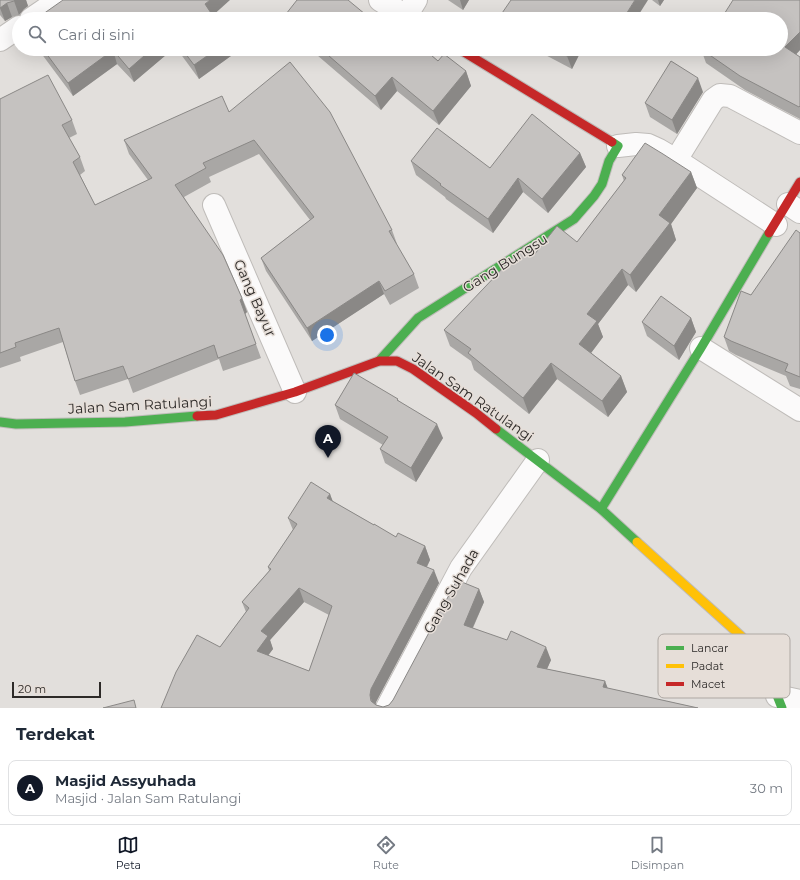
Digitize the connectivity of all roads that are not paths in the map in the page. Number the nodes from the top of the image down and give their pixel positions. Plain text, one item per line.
1 (60, 0) edge
2 (380, 0) edge
3 (42, 12) edge
4 (411, 12) edge
5 (12, 32) edge
6 (0, 40) edge
7 (470, 56) edge
8 (800, 133) edge
9 (618, 146) junction
10 (676, 160) junction
11 (800, 182) edge
12 (214, 204) dead end
13 (794, 208) edge
14 (776, 224) junction
15 (701, 348) junction
16 (379, 361) junction
17 (295, 392) junction
18 (800, 410) edge
19 (0, 422) edge
20 (538, 460) junction
21 (601, 509) junction
22 (739, 634) edge
23 (779, 702) edge
24 (800, 702) edge
25 (387, 708) edge

1 - 3 street
2 - 4 street
5 - 6 street
7 - 9 street
8 - 10 street
9 - 10 street
9 - 16 street, Gang Bungsu
10 - 14 street
11 - 13 street
12 - 17 street, Gang Bayur
13 - 14 street
14 - 15 street
15 - 18 street
15 - 21 street
16 - 17 street, Jalan Sam Ratulangi
16 - 20 street, Jalan Sam Ratulangi
17 - 19 street, Jalan Sam Ratulangi
20 - 21 street, Jalan Sam Ratulangi
20 - 25 street, Gang Suhada
21 - 22 street, Jalan Sam Ratulangi
23 - 24 street

